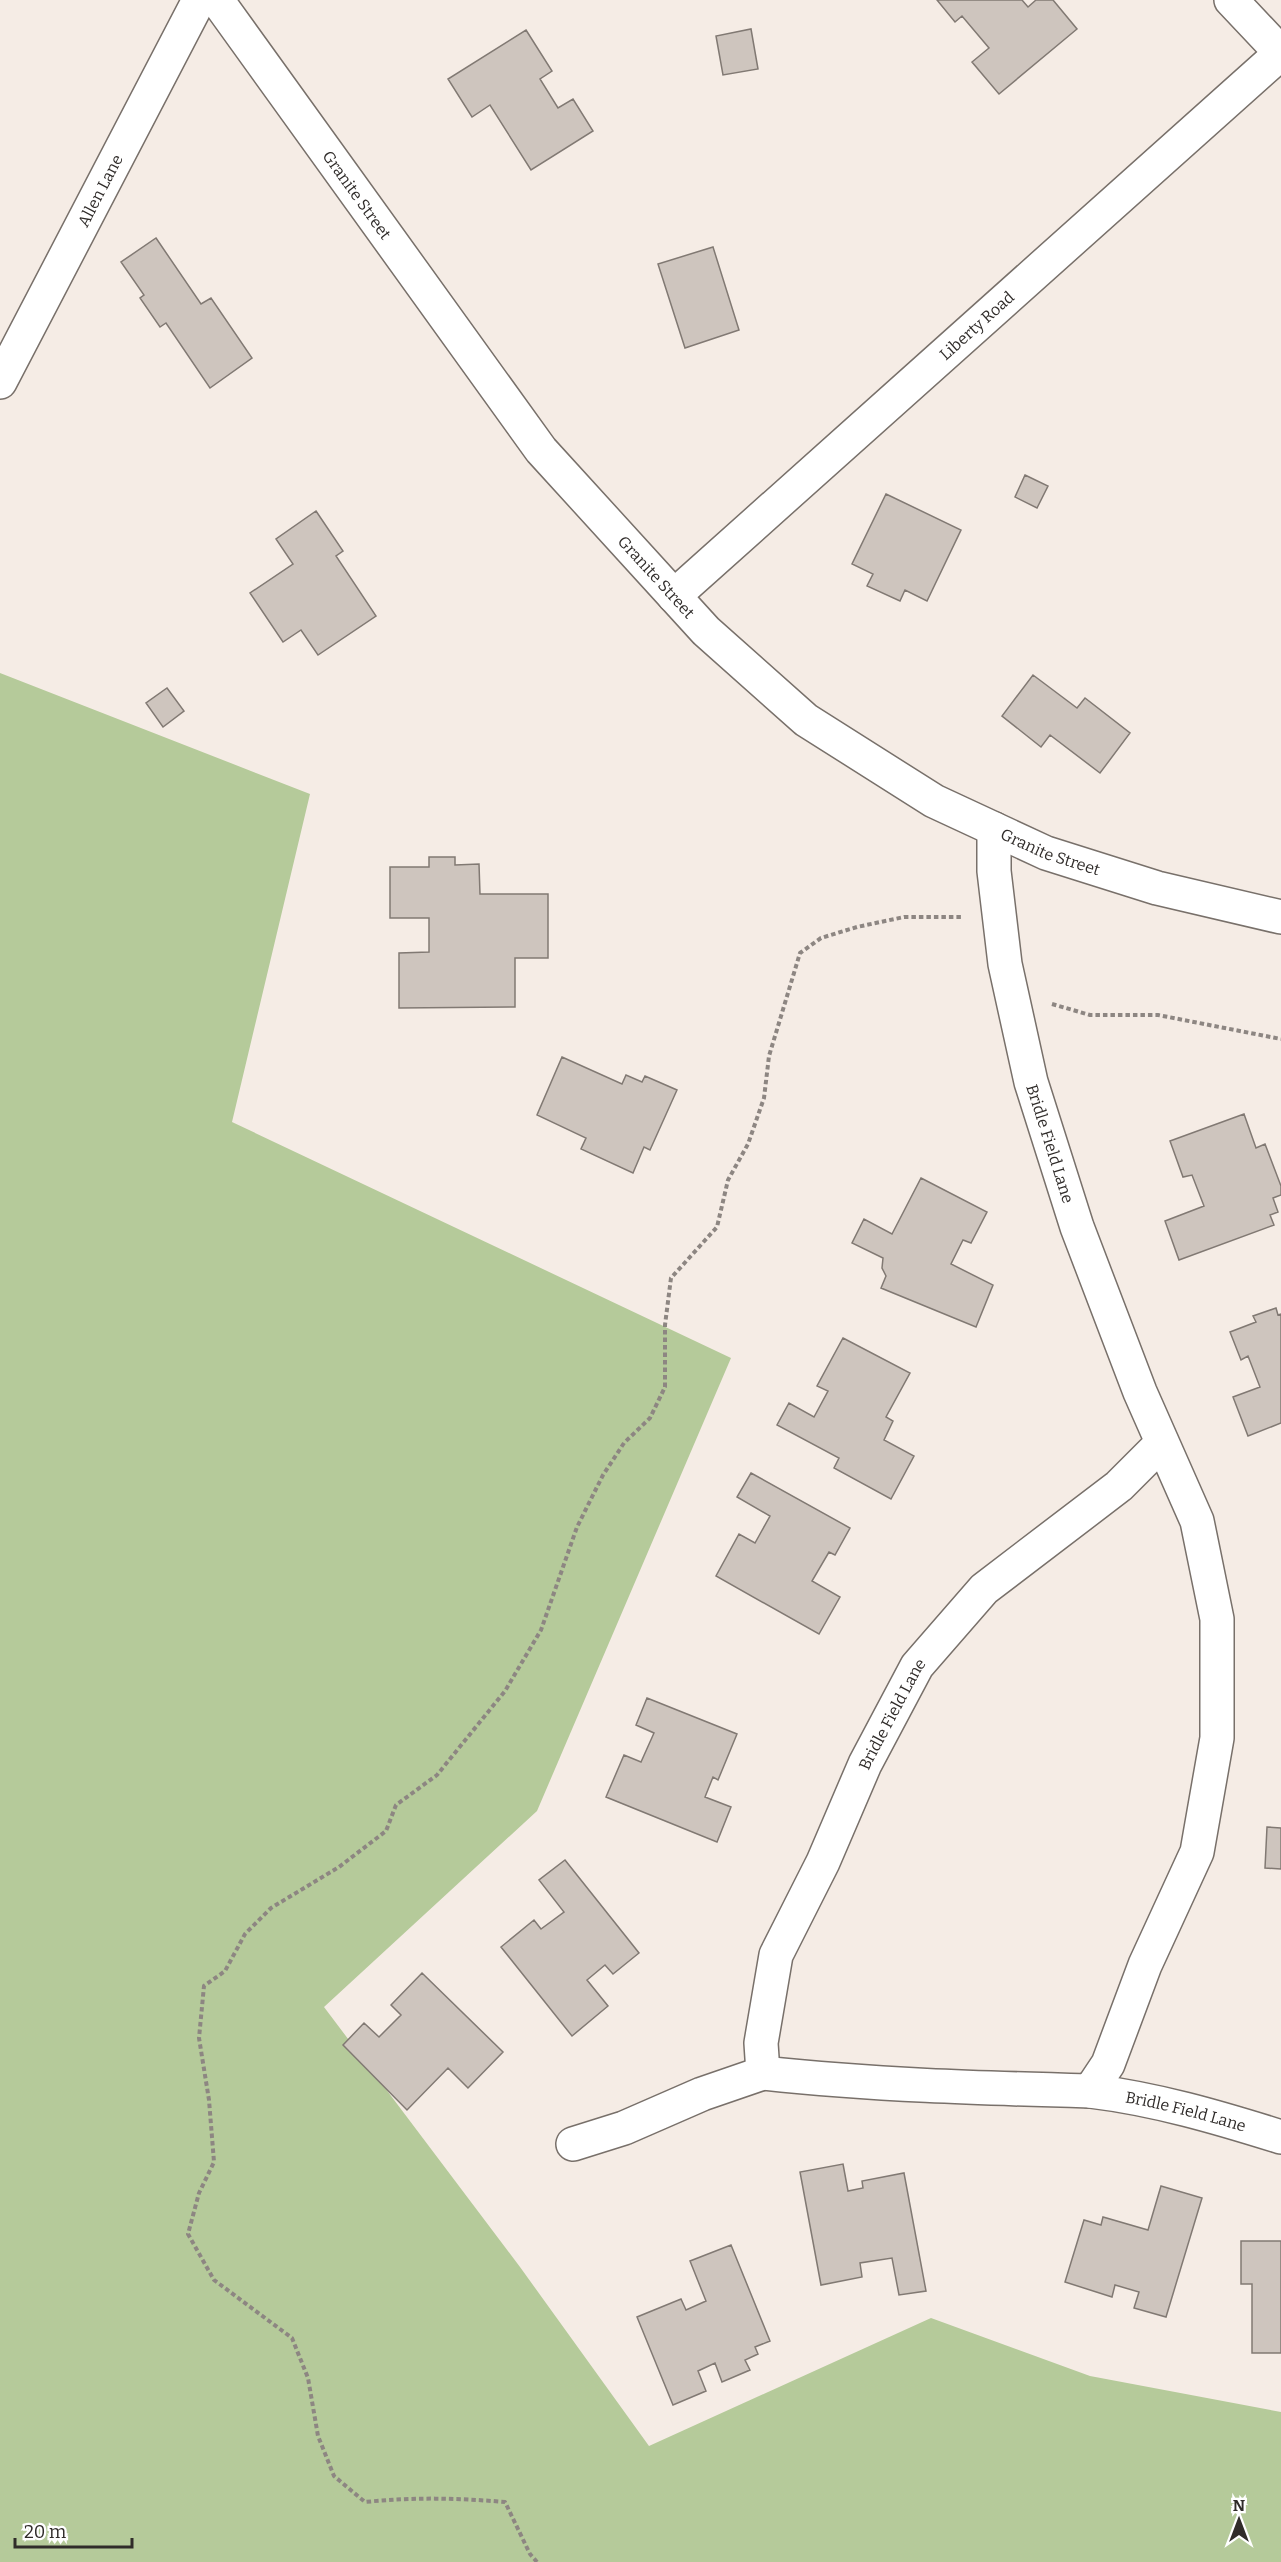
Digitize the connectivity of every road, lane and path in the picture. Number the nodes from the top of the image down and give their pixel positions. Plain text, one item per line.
1 (199, 0) edge
2 (217, 0) edge
3 (1232, 0) edge
4 (1281, 53) edge
5 (0, 382) edge
6 (674, 596) junction
7 (994, 829) junction
8 (1000, 917) junction
9 (1281, 917) edge
10 (1011, 990) junction
11 (1281, 1039) edge
12 (1162, 1443) junction
13 (763, 2073) junction
14 (1089, 2091) junction
15 (1281, 2137) edge
16 (573, 2144) dead end
17 (537, 2562) edge

1 - 5 street, Allen Lane
2 - 6 street, Granite Street
3 - 4 street
4 - 6 street, Liberty Road
6 - 7 street, Granite Street
7 - 8 street, Bridle Field Lane
7 - 9 street, Granite Street
8 - 10 street, Bridle Field Lane
8 - 17 path
10 - 11 path
10 - 12 street, Bridle Field Lane
12 - 13 street, Bridle Field Lane
12 - 14 street, Bridle Field Lane
13 - 14 street, Bridle Field Lane
13 - 16 street, Bridle Field Lane
14 - 15 street, Bridle Field Lane

